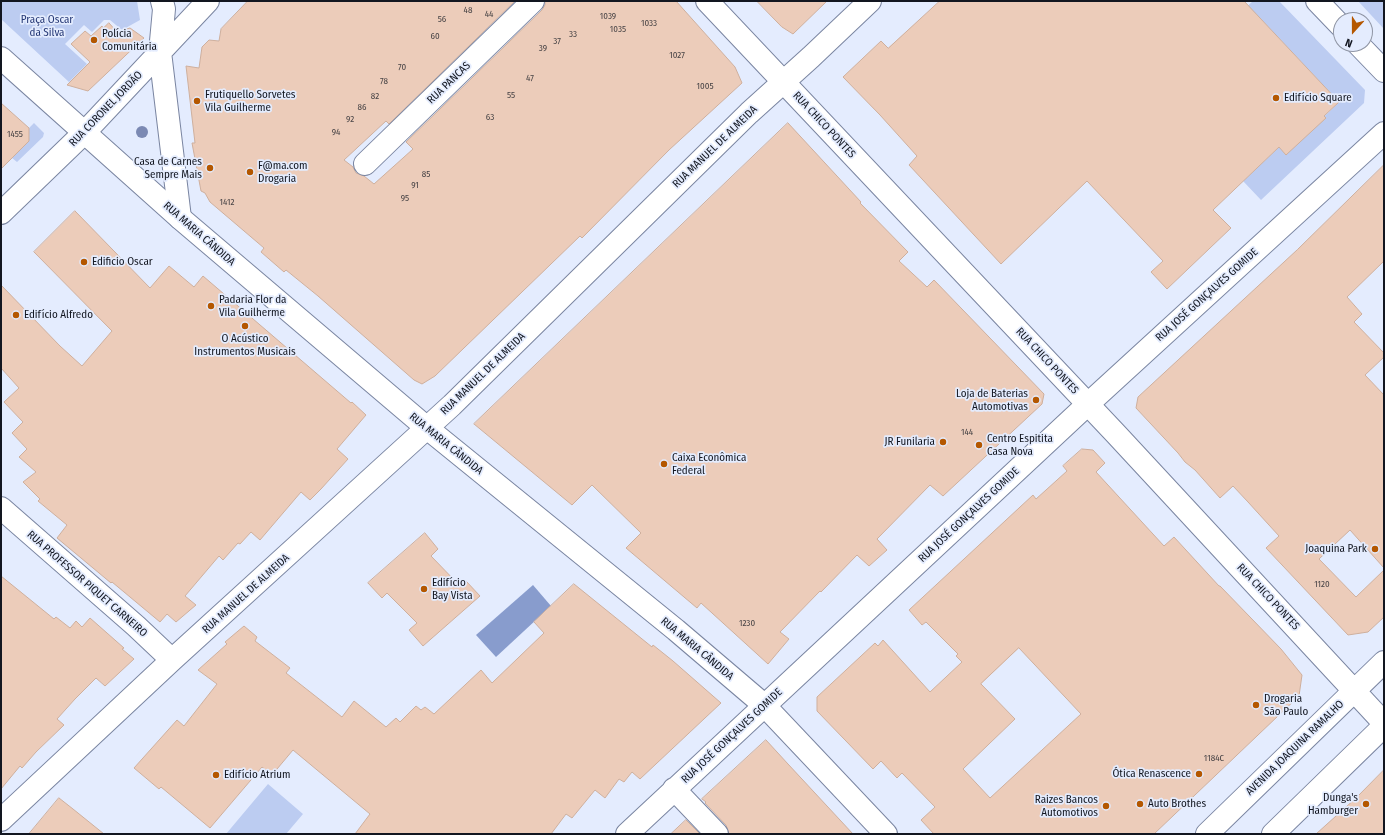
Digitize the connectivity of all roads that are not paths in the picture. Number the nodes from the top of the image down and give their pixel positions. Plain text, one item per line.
1 (162, 1) edge
2 (208, 1) edge
3 (533, 1) edge
4 (707, 1) edge
5 (870, 1) edge
6 (1318, 1) edge
7 (1333, 17) edge
8 (160, 52) junction
9 (1366, 52) edge
10 (1, 58) edge
11 (1384, 71) edge
12 (783, 82) junction
13 (85, 132) junction
14 (1384, 134) edge
15 (365, 164) dead end
16 (1, 213) edge
17 (180, 218) junction
18 (1088, 404) junction
19 (427, 428) junction
20 (1, 508) edge
21 (172, 660) junction
22 (1384, 662) edge
23 (1354, 691) junction
24 (764, 705) junction
25 (1384, 723) edge
26 (1384, 726) edge
27 (674, 789) junction
28 (1, 820) edge
29 (627, 834) edge
30 (717, 834) edge
31 (886, 834) edge
32 (1207, 834) edge
33 (1273, 834) edge

1 - 8 street
2 - 8 street, RUA CORONEL JORDÃO
3 - 15 street, RUA PANCAS
4 - 12 street, RUA CHICO PONTES
5 - 12 street, RUA MANUEL DE ALMEIDA
6 - 7 street
8 - 13 street, RUA CORONEL JORDÃO
8 - 17 street
9 - 11 street
10 - 13 street, RUA MARIA CÂNDIDA
12 - 18 street, RUA CHICO PONTES
12 - 19 street, RUA MANUEL DE ALMEIDA
13 - 16 street, RUA CORONEL JORDÃO
13 - 17 street, RUA MARIA CÂNDIDA
14 - 18 street, RUA JOSÉ GONÇALVES GOMIDE
17 - 19 street, RUA MARIA CÂNDIDA
18 - 23 street, RUA CHICO PONTES
18 - 24 street, RUA JOSÉ GONÇALVES GOMIDE
19 - 21 street, RUA MANUEL DE ALMEIDA
19 - 24 street, RUA MARIA CÂNDIDA
20 - 21 street, RUA PROFESSOR PIQUET CARNEIRO
21 - 28 street, RUA MANUEL DE ALMEIDA
22 - 23 street, AVENIDA JOAQUINA RAMALHO
23 - 25 street, RUA CHICO PONTES
23 - 32 street, AVENIDA JOAQUINA RAMALHO
24 - 27 street, RUA JOSÉ GONÇALVES GOMIDE
24 - 31 street, RUA MARIA CÂNDIDA
26 - 33 street
27 - 29 street, RUA JOSÉ GONÇALVES GOMIDE
27 - 30 street

